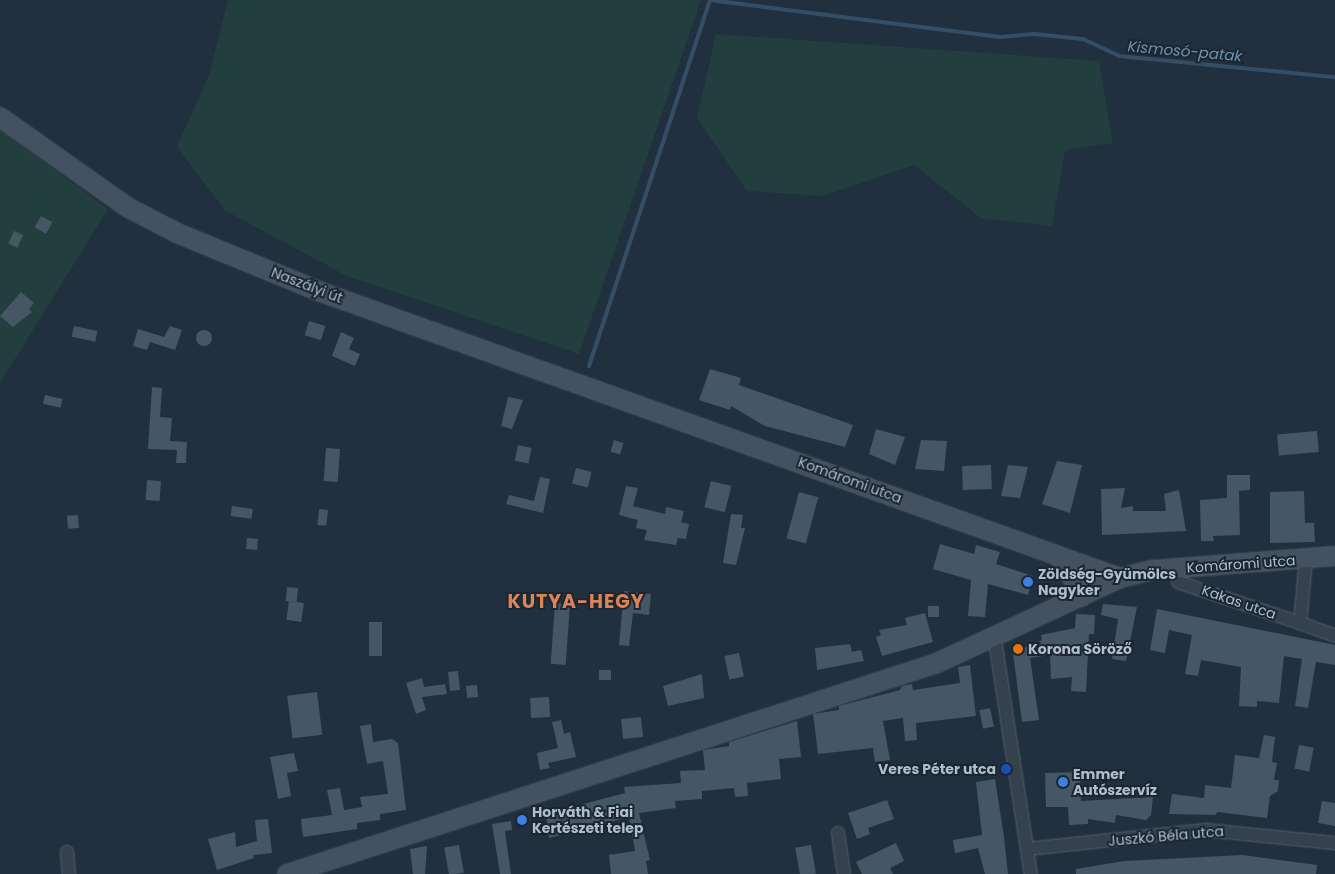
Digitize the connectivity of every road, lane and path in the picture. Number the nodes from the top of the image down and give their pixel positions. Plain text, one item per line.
1 (0, 116) edge
2 (638, 404) joint
3 (1335, 556) edge
4 (1060, 559) junction
5 (1306, 560) junction
6 (1120, 578) junction
7 (1178, 582) dead end
8 (1082, 596) junction
9 (1300, 623) junction
10 (1335, 636) edge
11 (995, 640) junction
12 (838, 833) dead end
13 (1335, 843) edge
14 (1028, 849) junction
15 (67, 852) dead end
16 (69, 874) edge
17 (287, 874) edge
18 (844, 874) edge
19 (1031, 874) edge

1 - 2 main road, Naszályi út
2 - 4 main road, Komáromi utca
3 - 5 main road, Komáromi utca
4 - 6 main road, Komáromi utca
4 - 8 main road
5 - 6 main road, Komáromi utca
5 - 9 street
6 - 8 main road
7 - 9 street, Kakas utca
8 - 11 main road
9 - 10 street, Kakas utca
11 - 14 street
11 - 17 main road
12 - 18 street
13 - 14 street, Juszkó Béla utca
14 - 19 street
15 - 16 street

